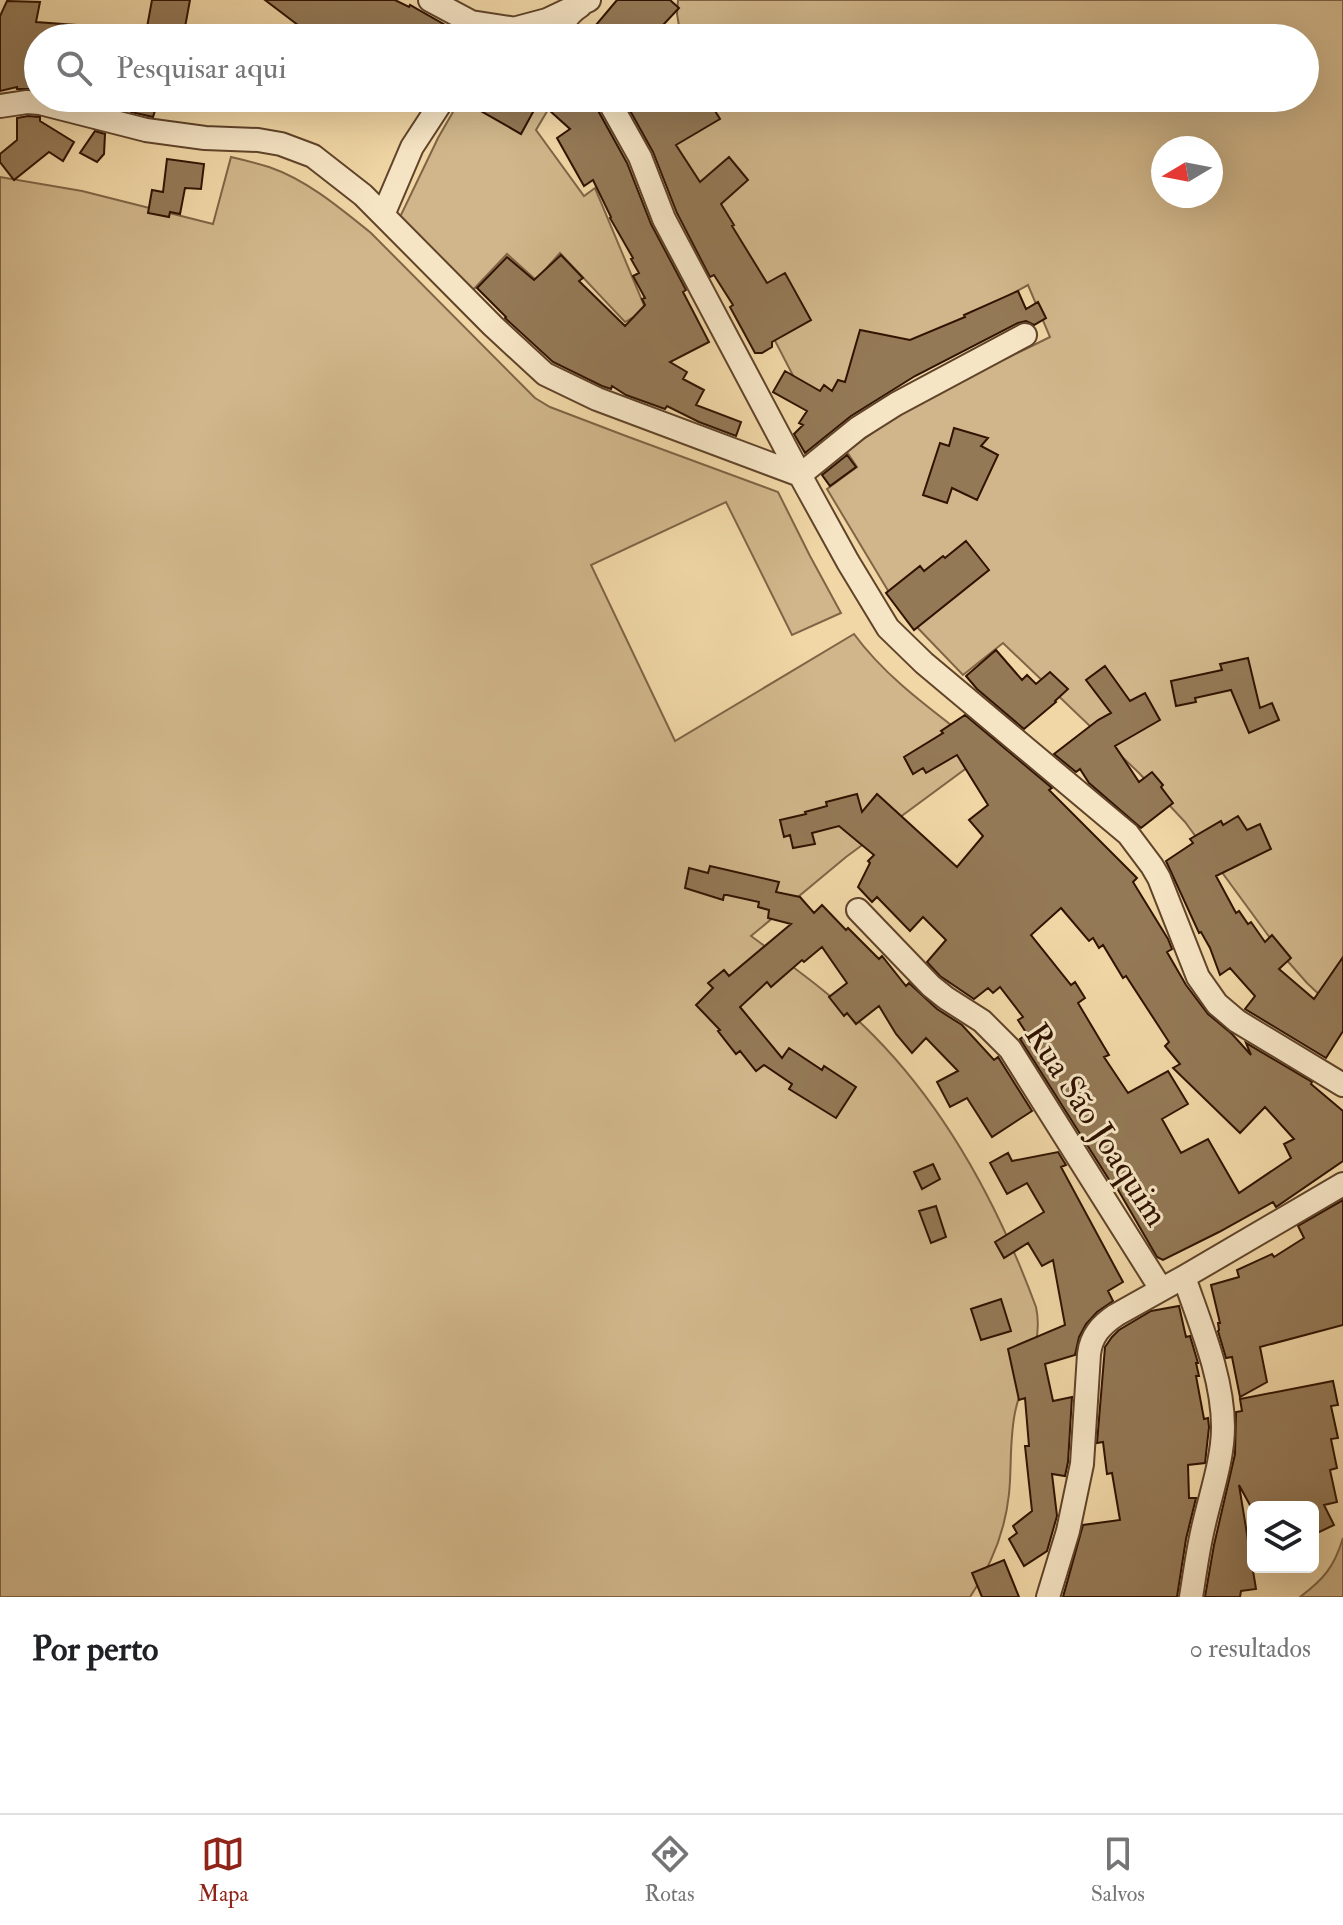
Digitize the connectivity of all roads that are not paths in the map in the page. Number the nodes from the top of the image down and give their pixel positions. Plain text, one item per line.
1 (430, 0) edge
2 (586, 2) edge
3 (474, 24) edge
4 (533, 24) edge
5 (565, 24) edge
6 (24, 102) edge
7 (0, 106) edge
8 (75, 112) edge
9 (435, 112) edge
10 (615, 112) edge
11 (383, 215) junction
12 (1025, 335) dead end
13 (800, 475) junction
14 (858, 910) dead end
15 (1343, 1085) edge
16 (1343, 1184) edge
17 (1184, 1277) junction
18 (1161, 1289) junction
19 (1048, 1597) edge
20 (1191, 1597) edge

1 - 3 street
2 - 4 street
2 - 5 street
6 - 7 street
8 - 11 street
9 - 11 street
10 - 13 street
11 - 13 street
12 - 13 street
13 - 15 street
14 - 18 street, Rua São Joaquim
16 - 17 street
17 - 18 street
17 - 20 street
18 - 19 street

